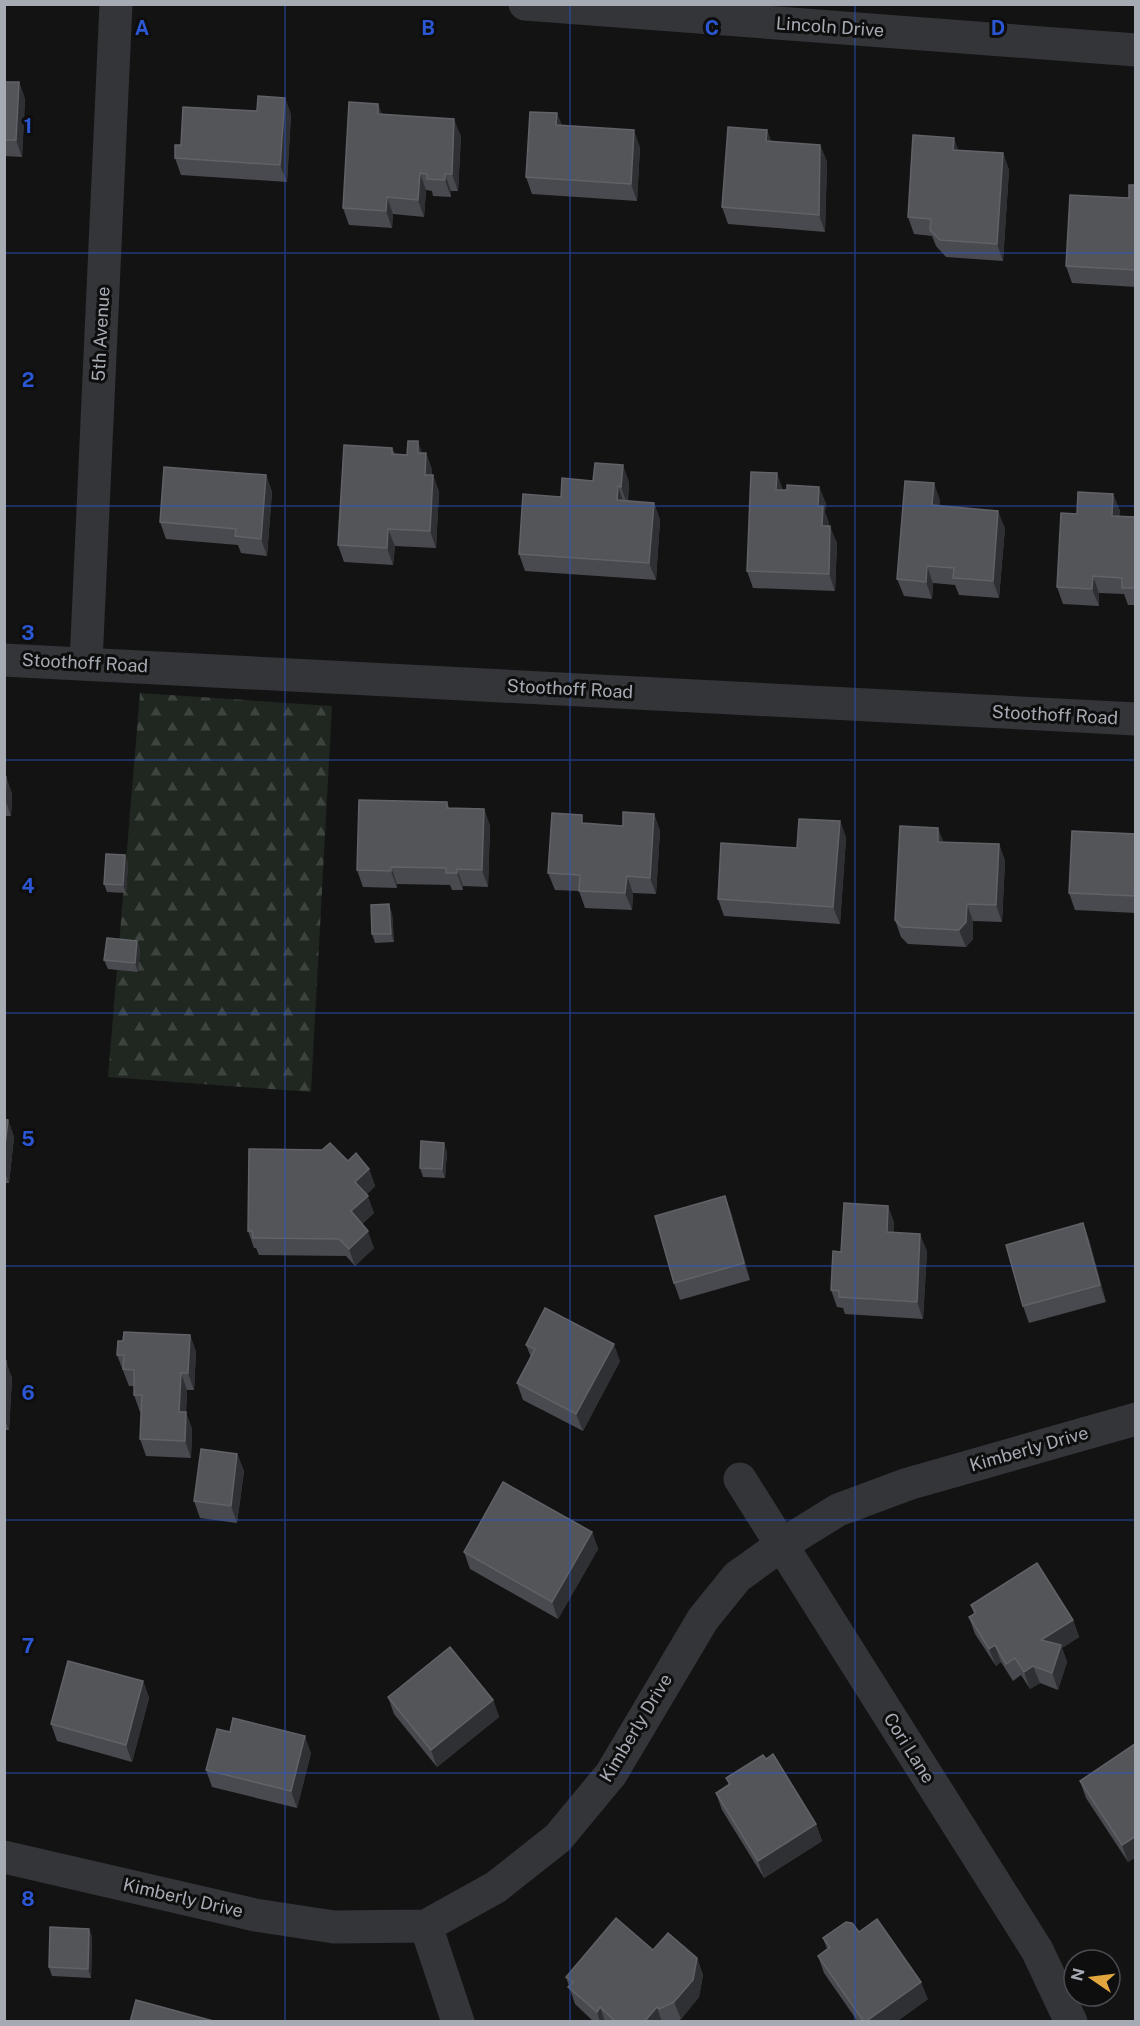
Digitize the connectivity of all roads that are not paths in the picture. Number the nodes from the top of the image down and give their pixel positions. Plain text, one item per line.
1 (116, 4) edge
2 (525, 4) edge
3 (1136, 50) edge
4 (4, 660) edge
5 (86, 663) junction
6 (1136, 719) edge
7 (1136, 1419) edge
8 (740, 1479) dead end
9 (780, 1546) junction
10 (4, 1857) edge
11 (426, 1926) junction
12 (458, 2022) edge
13 (1071, 2022) edge

1 - 5 street, 5th Avenue
2 - 3 street, Lincoln Drive
4 - 5 street, Stoothoff Road
5 - 6 street, Stoothoff Road
7 - 9 street, Kimberly Drive
8 - 9 street, Cori Lane
9 - 11 street, Kimberly Drive
9 - 13 street, Cori Lane
10 - 11 street, Kimberly Drive
11 - 12 street

